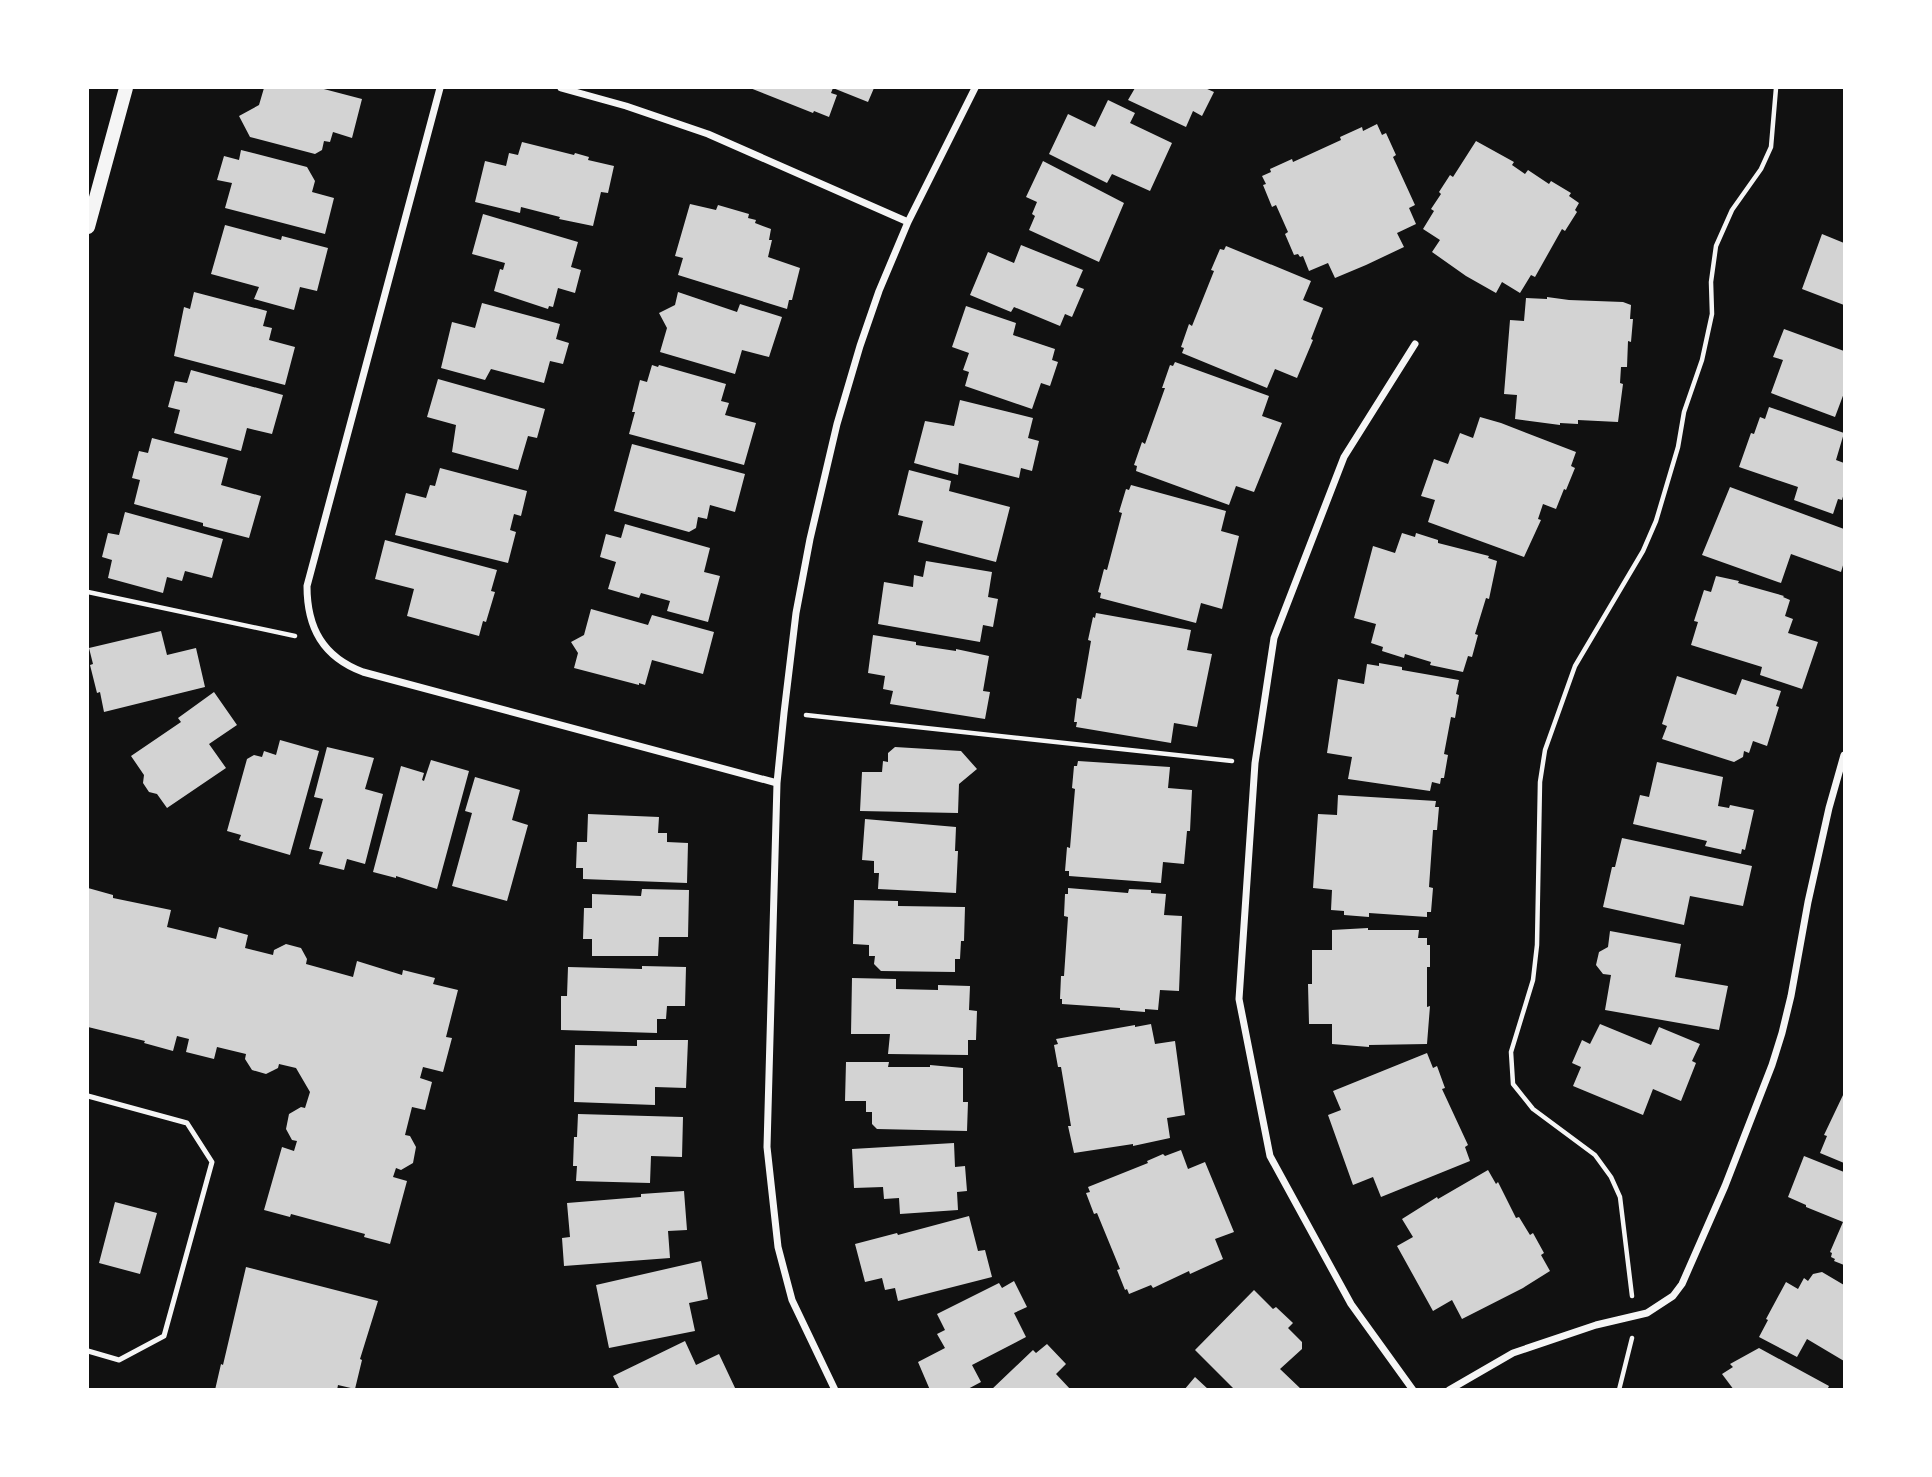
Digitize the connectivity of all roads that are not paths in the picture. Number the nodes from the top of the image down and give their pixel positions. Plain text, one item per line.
1 (126, 88) edge
2 (440, 88) edge
3 (561, 88) edge
4 (975, 88) edge
5 (908, 222) junction
6 (88, 227) edge
7 (1415, 344) dead end
8 (1844, 755) edge
9 (777, 783) junction
10 (88, 1096) edge
11 (88, 1351) edge
12 (835, 1390) edge
13 (1413, 1390) edge
14 (1449, 1390) edge

1 - 6 main road
2 - 9 street
3 - 5 street
4 - 5 street
5 - 9 street
7 - 13 street
8 - 14 street
9 - 12 street
10 - 11 lane

